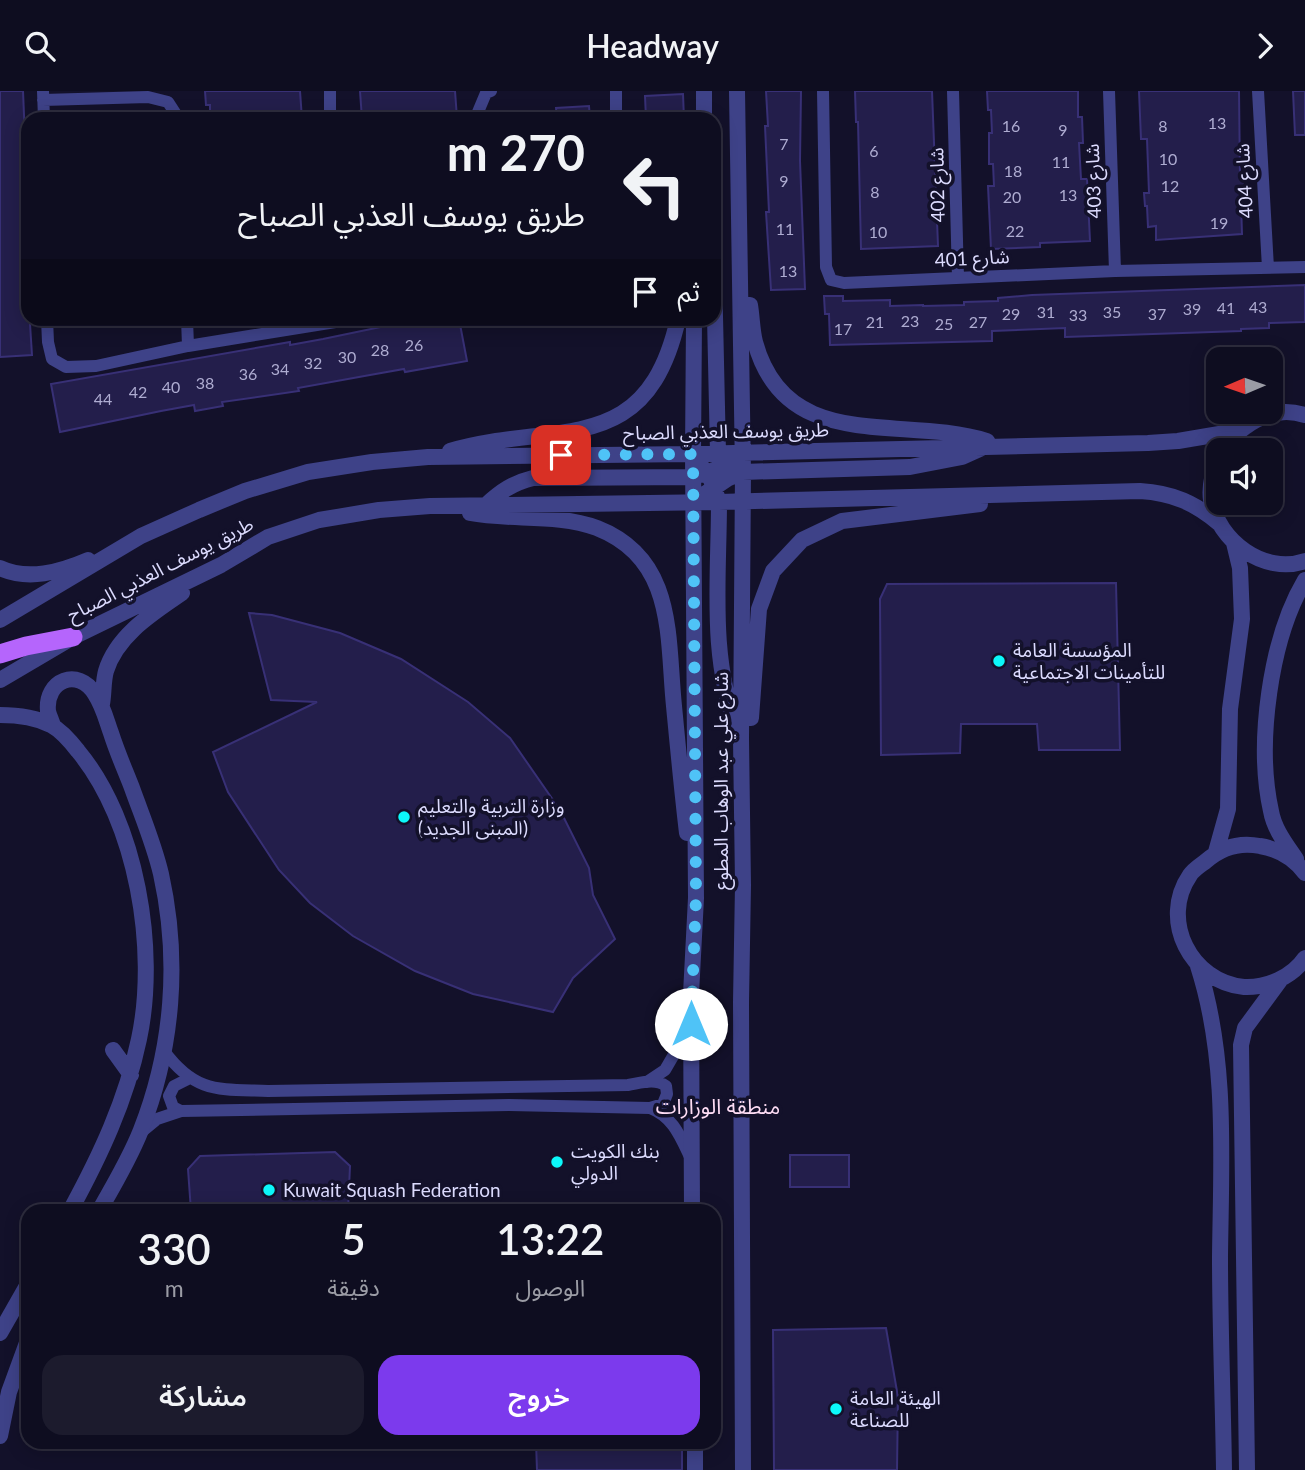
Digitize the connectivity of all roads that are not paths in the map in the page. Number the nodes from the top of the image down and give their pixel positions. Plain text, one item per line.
1 (330, 91) edge
2 (491, 91) edge
3 (616, 91) edge
4 (704, 91) edge
5 (737, 91) edge
6 (823, 91) edge
7 (953, 91) edge
8 (1109, 91) edge
9 (1258, 91) edge
10 (43, 95) edge
11 (173, 112) edge
12 (330, 112) edge
13 (478, 112) edge
14 (616, 112) edge
15 (704, 112) edge
16 (740, 205) junction
17 (1305, 267) edge
18 (1268, 268) junction
19 (1115, 271) junction
20 (958, 278) junction
21 (47, 326) edge
22 (187, 326) edge
23 (301, 326) edge
24 (676, 326) edge
25 (694, 326) edge
26 (714, 326) edge
27 (188, 346) junction
28 (1305, 415) edge
29 (1237, 431) junction
30 (1231, 438) edge
31 (993, 445) junction
32 (742, 452) junction
33 (693, 454) junction
34 (428, 457) junction
35 (743, 472) junction
36 (714, 477) junction
37 (1061, 493) junction
38 (742, 501) junction
39 (693, 502) junction
40 (486, 505) junction
41 (430, 506) junction
42 (1217, 515) edge
43 (1220, 524) junction
44 (141, 535) junction
45 (1234, 543) junction
46 (1305, 561) edge
47 (221, 565) junction
48 (0, 568) edge
49 (1305, 580) edge
50 (0, 620) edge
51 (74, 637) junction
52 (0, 654) edge
53 (0, 680) edge
54 (102, 704) junction
55 (0, 715) edge
56 (53, 726) junction
57 (741, 739) junction
58 (1216, 852) junction
59 (1303, 870) edge
60 (743, 885) junction
61 (696, 898) junction
62 (1304, 960) edge
63 (1198, 966) junction
64 (1281, 979) junction
65 (691, 1024) junction
66 (113, 1050) dead end
67 (164, 1051) junction
68 (131, 1075) junction
69 (188, 1079) junction
70 (647, 1082) junction
71 (650, 1108) junction
72 (181, 1111) junction
73 (140, 1133) junction
74 (692, 1161) junction
75 (73, 1204) edge
76 (103, 1204) edge
77 (692, 1204) edge
78 (21, 1296) edge
79 (0, 1333) edge
80 (21, 1359) edge
81 (0, 1436) edge
82 (695, 1449) edge
83 (695, 1470) edge
84 (743, 1470) edge
85 (1224, 1470) edge
86 (1247, 1470) edge

1 - 12 street
2 - 13 street
3 - 14 street
4 - 15 street
5 - 16 street, شارع علي عبد الوهاب المطوع
6 - 20 street, شارع 401
7 - 20 street, شارع 402
8 - 19 street, شارع 403
9 - 18 street, شارع 404
10 - 11 street
16 - 31 street
16 - 32 street, شارع علي عبد الوهاب المطوع
17 - 18 street, شارع 401
18 - 19 street, شارع 401
19 - 20 street, شارع 401
21 - 27 street
22 - 27 street
23 - 27 street
24 - 34 street
25 - 33 street, شارع علي عبد الوهاب المطوع
26 - 36 street
28 - 29 street
29 - 30 street
29 - 31 street, طريق يوسف العذبي الصباح
31 - 32 street, طريق يوسف العذبي الصباح
31 - 35 street
32 - 35 street, شارع علي عبد الوهاب المطوع
32 - 36 street, طريق يوسف العذبي الصباح
33 - 34 street, طريق يوسف العذبي الصباح
33 - 36 street, شارع علي عبد الوهاب المطوع
33 - 36 street, طريق يوسف العذبي الصباح
34 - 44 street, طريق يوسف العذبي الصباح
35 - 36 street
35 - 38 street, شارع علي عبد الوهاب المطوع
36 - 38 street, طريق يوسف العذبي الصباح
36 - 38 street
36 - 39 street, طريق يوسف العذبي الصباح
36 - 39 street, شارع علي عبد الوهاب المطوع
36 - 40 street
36 - 57 street
37 - 38 street, طريق يوسف العذبي الصباح
37 - 43 street, طريق يوسف العذبي الصباح
37 - 60 street
38 - 57 street, شارع علي عبد الوهاب المطوع
39 - 40 street, طريق يوسف العذبي الصباح
39 - 61 street, شارع علي عبد الوهاب المطوع
40 - 41 street, طريق يوسف العذبي الصباح
41 - 47 street, طريق يوسف العذبي الصباح
41 - 61 street
42 - 43 street
43 - 45 street
44 - 48 street
44 - 50 street, طريق يوسف العذبي الصباح
45 - 46 street
45 - 58 street
47 - 51 street, طريق يوسف العذبي الصباح
47 - 54 street
49 - 59 street
51 - 52 main road
51 - 53 street, طريق يوسف العذبي الصباح
54 - 56 street
54 - 67 street
55 - 56 street
56 - 68 street
57 - 60 street, شارع علي عبد الوهاب المطوع
58 - 59 street
58 - 63 street
60 - 84 street, شارع علي عبد الوهاب المطوع
61 - 65 street, شارع علي عبد الوهاب المطوع
62 - 64 street
63 - 64 street
63 - 85 street
64 - 86 street
65 - 70 street
65 - 74 street, شارع علي عبد الوهاب المطوع
66 - 68 street
67 - 69 street
67 - 73 street
68 - 75 street
69 - 70 street
69 - 72 street
70 - 71 street
71 - 72 street
71 - 74 street
72 - 73 street
73 - 76 street
74 - 77 street, شارع علي عبد الوهاب المطوع
78 - 79 street
80 - 81 street
82 - 83 street

